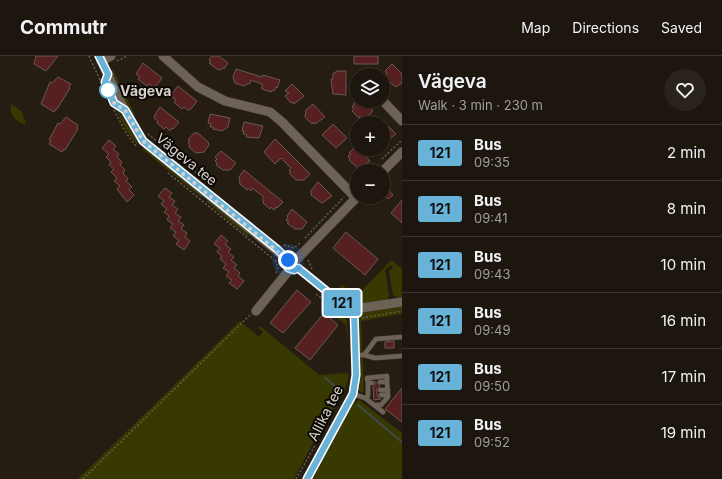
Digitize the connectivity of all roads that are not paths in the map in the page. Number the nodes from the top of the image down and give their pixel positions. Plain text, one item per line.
1 (163, 56) edge
2 (105, 57) edge
3 (390, 108) edge
4 (402, 121) edge
5 (402, 152) edge
6 (389, 164) edge
7 (350, 191) edge
8 (350, 200) edge
9 (293, 264) junction
10 (402, 302) edge
11 (354, 309) junction
12 (256, 311) road end
13 (402, 337) edge
14 (360, 355) junction
15 (402, 356) edge
16 (380, 382) dead end
17 (387, 382) junction
18 (388, 392) junction
19 (380, 393) dead end
20 (353, 394) junction
21 (370, 395) junction
22 (374, 405) junction
23 (383, 412) dead end
24 (307, 479) edge

1 - 7 street
2 - 9 street, Vägeva tee
3 - 4 street
5 - 6 street
8 - 9 street
9 - 11 street, Vägeva tee
9 - 12 street
10 - 11 street
11 - 14 street, Allika tee
13 - 14 lane
14 - 15 lane
14 - 20 street, Allika tee
16 - 17 lane
17 - 18 lane
17 - 21 lane
18 - 19 lane
18 - 22 lane
20 - 21 lane
20 - 24 street, Allika tee
21 - 22 lane
22 - 23 lane

